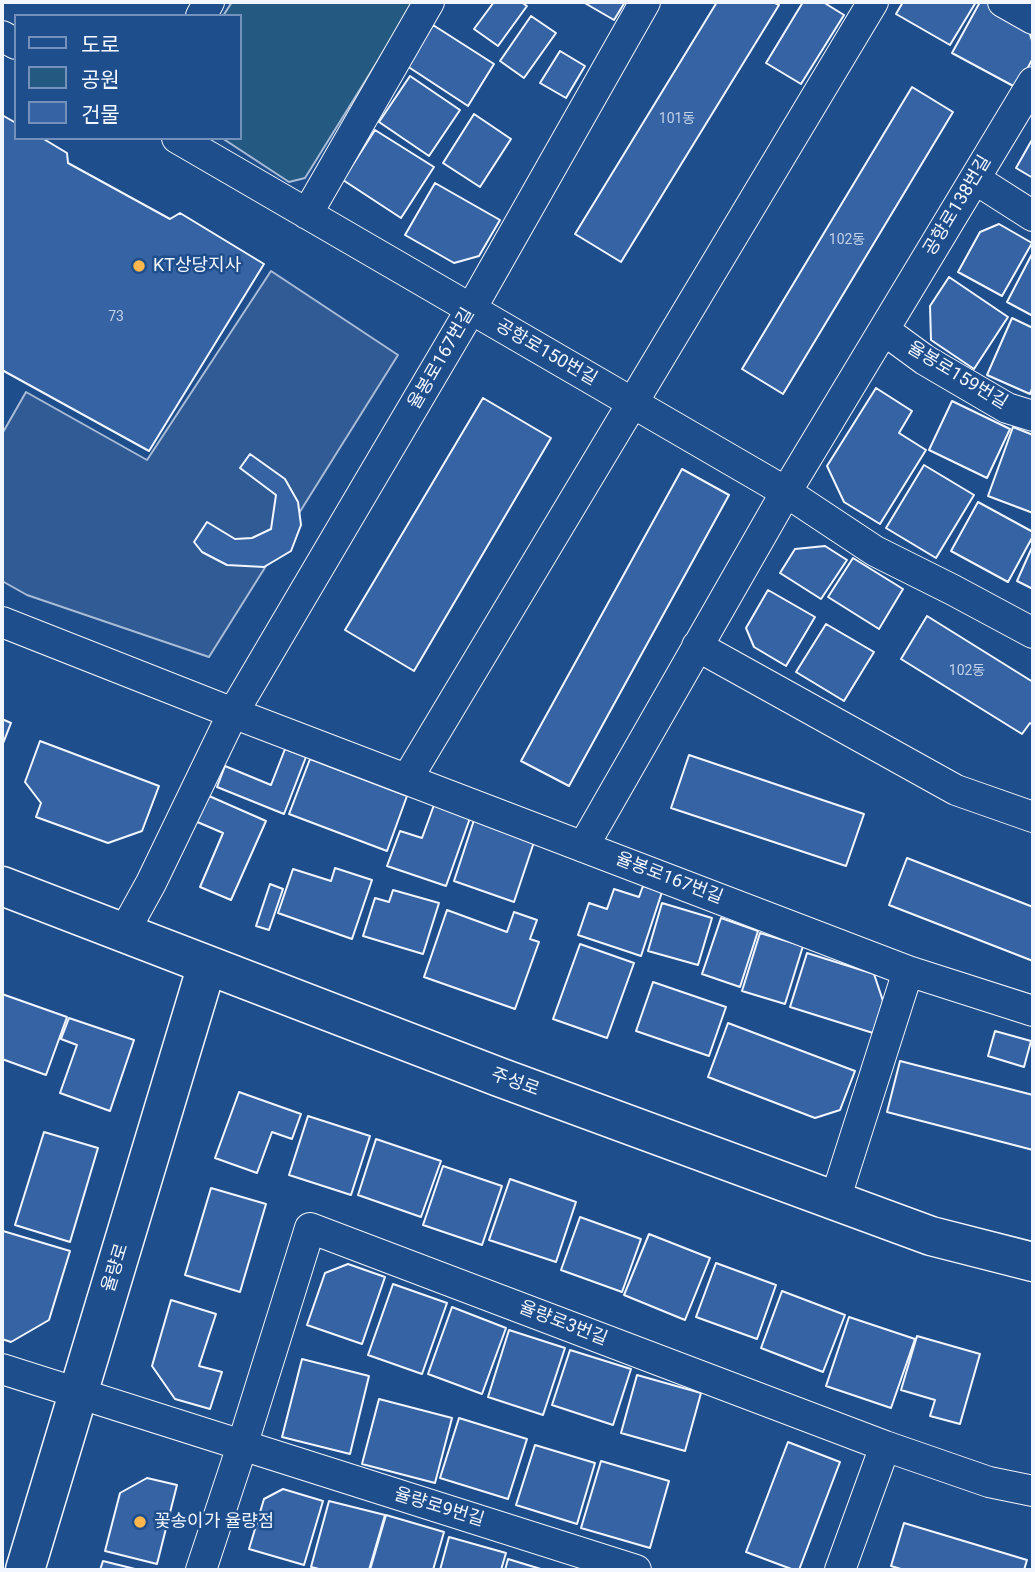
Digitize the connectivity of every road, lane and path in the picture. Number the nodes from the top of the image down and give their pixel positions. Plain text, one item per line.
1 (645, 2) edge
2 (873, 2) edge
3 (1003, 2) edge
4 (427, 6) edge
5 (1033, 19) edge
6 (1033, 82) edge
7 (180, 140) edge
8 (975, 179) junction
9 (307, 214) junction
10 (1033, 216) edge
11 (471, 309) junction
12 (884, 330) junction
13 (632, 403) junction
14 (1033, 415) edge
15 (786, 492) junction
16 (2, 622) edge
17 (1033, 633) edge
18 (697, 646) junction
19 (233, 713) junction
20 (407, 779) junction
21 (1033, 817) edge
22 (583, 847) junction
23 (2, 886) edge
24 (124, 932) junction
25 (207, 965) junction
26 (908, 971) junction
27 (1033, 1011) edge
28 (835, 1200) junction
29 (1033, 1262) edge
30 (2, 1369) edge
31 (78, 1394) junction
32 (242, 1446) junction
33 (886, 1446) junction
34 (1033, 1491) edge
35 (25, 1570) edge
36 (201, 1570) edge
37 (636, 1570) edge
38 (840, 1570) edge

1 - 11 street, 율봉로167번길
2 - 13 street
3 - 5 street
4 - 9 street
6 - 8 street, 공항로138번길
7 - 9 street, 공항로150번길
8 - 10 street
8 - 12 street, 공항로138번길
9 - 11 street, 공항로150번길
11 - 13 street, 공항로150번길
11 - 19 street, 율봉로167번길
12 - 14 street, 율봉로159번길
12 - 15 street
13 - 15 street, 공항로150번길
13 - 20 street
15 - 17 street, 공항로150번길
15 - 18 street
16 - 19 street, 율봉로167번길
18 - 21 street
18 - 22 street
19 - 20 street, 율봉로167번길
19 - 24 street
20 - 22 street, 율봉로167번길
22 - 26 street, 율봉로167번길
23 - 24 street, 주성로
24 - 25 street, 주성로
25 - 28 street, 주성로
25 - 31 street, 율량로
26 - 27 street
26 - 28 street
28 - 29 street, 주성로
30 - 31 street, 율량로9번길
31 - 32 street, 율량로9번길
31 - 35 street, 율량로
32 - 33 street, 율량로3번길
32 - 36 street
32 - 37 street, 율량로9번길
33 - 34 street, 율량로3번길
33 - 38 street

